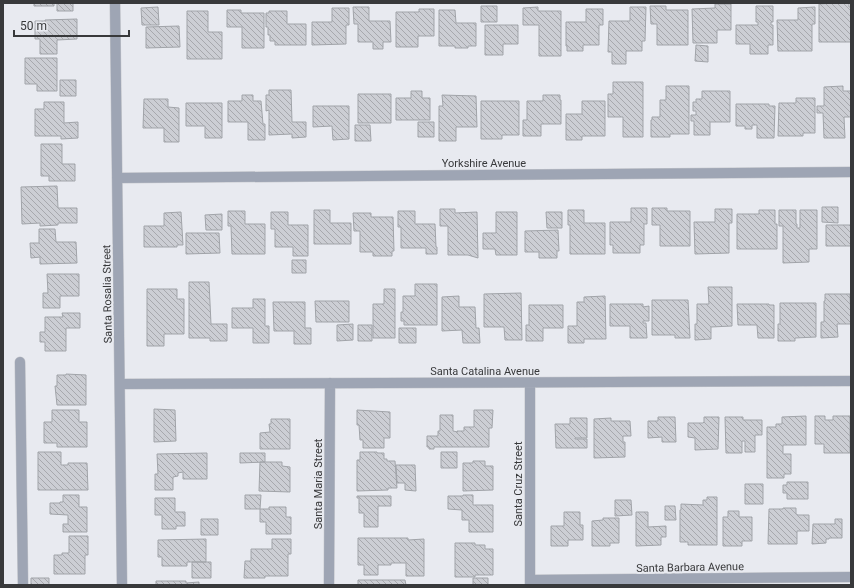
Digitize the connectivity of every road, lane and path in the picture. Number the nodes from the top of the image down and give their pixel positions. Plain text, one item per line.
1 (115, 3) edge
2 (851, 172) edge
3 (117, 178) junction
4 (20, 362) dead end
5 (851, 381) edge
6 (330, 383) junction
7 (530, 383) junction
8 (120, 384) junction
9 (851, 578) edge
10 (530, 583) edge
11 (23, 585) edge
12 (122, 585) edge
13 (330, 585) edge

1 - 3 street, Santa Rosalia Street
2 - 3 street, Yorkshire Avenue
3 - 8 street, Santa Rosalia Street
4 - 11 street
5 - 7 street, Santa Catalina Avenue
6 - 7 street, Santa Catalina Avenue
6 - 8 street, Santa Catalina Avenue
6 - 13 street, Santa Maria Street
7 - 10 street, Santa Cruz Street
8 - 12 street, Santa Rosalia Street
9 - 10 street, Santa Barbara Avenue

